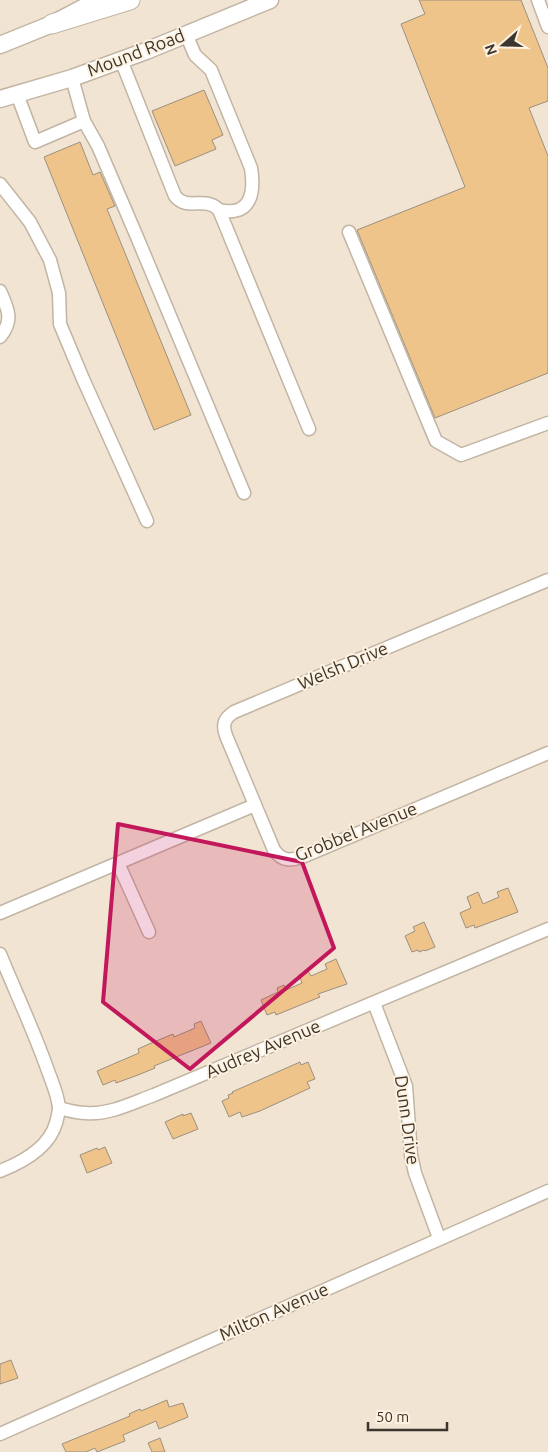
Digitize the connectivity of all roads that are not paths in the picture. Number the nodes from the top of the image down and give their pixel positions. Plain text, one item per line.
1 (98, 0) edge
2 (130, 0) edge
3 (270, 0) edge
4 (538, 0) edge
5 (52, 24) junction
6 (548, 27) edge
7 (186, 34) junction
8 (0, 45) edge
9 (121, 60) junction
10 (72, 78) junction
11 (17, 94) junction
12 (0, 99) edge
13 (84, 120) junction
14 (0, 184) edge
15 (219, 210) junction
16 (348, 232) dead end
17 (0, 291) edge
18 (0, 337) edge
19 (548, 423) edge
20 (309, 429) dead end
21 (244, 493) dead end
22 (147, 521) dead end
23 (548, 580) edge
24 (548, 753) edge
25 (255, 805) junction
26 (118, 863) junction
27 (0, 913) edge
28 (548, 929) edge
29 (149, 932) dead end
30 (0, 954) edge
31 (374, 1003) junction
32 (59, 1108) junction
33 (0, 1171) edge
34 (548, 1191) edge
35 (440, 1238) junction
36 (0, 1434) edge

1 - 5 main road
2 - 5 highway
3 - 7 main road, Mound Road
4 - 6 street
5 - 8 main road
7 - 9 main road, Mound Road
7 - 15 street
9 - 10 main road, Mound Road
9 - 15 street
10 - 11 main road, Mound Road
10 - 13 street
11 - 12 main road, Mound Road
11 - 13 street
13 - 21 street
14 - 22 street
15 - 20 street
16 - 19 street
17 - 18 street
23 - 25 street, Welsh Drive
24 - 25 street, Grobbel Avenue
25 - 26 street
26 - 27 street
26 - 29 street
28 - 31 street, Audrey Avenue
30 - 32 street
31 - 32 street, Audrey Avenue
31 - 35 street, Dunn Drive
32 - 33 street
34 - 35 street, Milton Avenue
35 - 36 street, Milton Avenue

